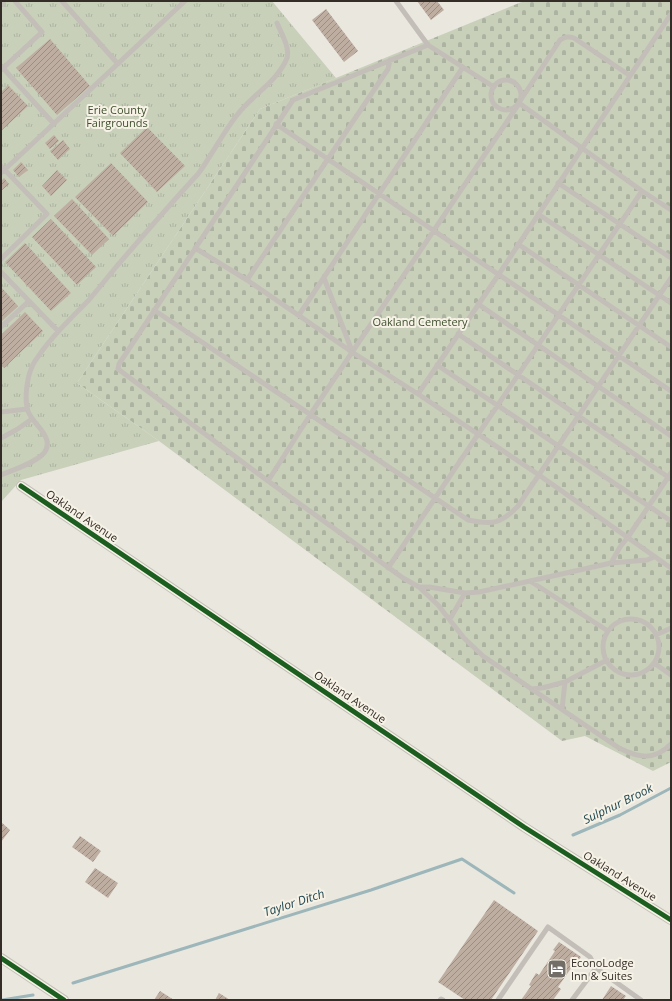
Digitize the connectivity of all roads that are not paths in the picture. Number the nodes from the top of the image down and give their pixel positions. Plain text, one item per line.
1 (4, 1) edge
2 (15, 1) edge
3 (62, 1) edge
4 (185, 1) edge
5 (396, 1) edge
6 (1, 5) edge
7 (671, 14) edge
8 (277, 23) dead end
9 (428, 45) junction
10 (390, 60) junction
11 (118, 64) junction
12 (463, 67) junction
13 (2, 68) edge
14 (629, 75) junction
15 (494, 87) junction
16 (519, 103) junction
17 (54, 124) junction
18 (276, 124) junction
19 (583, 148) junction
20 (328, 159) junction
21 (2, 169) edge
22 (558, 183) junction
23 (642, 191) junction
24 (380, 194) junction
25 (671, 210) edge
26 (538, 214) junction
27 (620, 224) junction
28 (434, 230) junction
29 (518, 244) junction
30 (196, 248) junction
31 (599, 255) junction
32 (671, 258) edge
33 (1, 259) edge
34 (1, 272) edge
35 (499, 274) junction
36 (324, 278) junction
37 (671, 278) edge
38 (247, 280) junction
39 (579, 285) junction
40 (660, 295) junction
41 (29, 302) junction
42 (671, 303) edge
43 (478, 304) junction
44 (154, 310) junction
45 (299, 315) junction
46 (558, 315) junction
47 (639, 326) junction
48 (1, 327) edge
49 (58, 331) junction
50 (458, 334) junction
51 (538, 346) junction
52 (671, 347) edge
53 (352, 352) junction
54 (619, 355) junction
55 (438, 365) junction
56 (518, 375) junction
57 (598, 386) junction
58 (671, 391) edge
59 (418, 394) junction
60 (498, 405) junction
61 (27, 409) junction
62 (1, 412) edge
63 (310, 415) junction
64 (578, 416) junction
65 (32, 419) junction
66 (478, 434) junction
67 (671, 436) edge
68 (1, 438) edge
69 (558, 445) junction
70 (1, 475) edge
71 (539, 475) junction
72 (670, 476) edge
73 (268, 481) junction
74 (21, 486) dead end
75 (435, 499) junction
76 (649, 506) junction
77 (671, 521) edge
78 (628, 537) junction
79 (654, 556) junction
80 (611, 563) junction
81 (388, 568) junction
82 (671, 568) edge
83 (530, 581) junction
84 (419, 587) junction
85 (465, 592) junction
86 (450, 619) junction
87 (671, 628) edge
88 (608, 631) junction
89 (656, 635) junction
90 (606, 660) junction
91 (654, 663) junction
92 (671, 675) edge
93 (565, 682) junction
94 (531, 689) junction
95 (562, 709) junction
96 (671, 744) edge
97 (671, 920) edge
98 (1, 958) edge
99 (596, 968) junction
100 (64, 1000) edge
101 (498, 1000) edge
102 (572, 1000) edge
103 (641, 1000) edge

1 - 6 lane
2 - 13 lane
3 - 11 lane
4 - 11 lane
5 - 9 lane
7 - 14 lane
8 - 49 lane
9 - 10 lane
9 - 12 lane
10 - 18 lane
10 - 20 lane
11 - 17 lane
12 - 15 lane
12 - 24 lane
13 - 17 lane
14 - 16 lane
14 - 19 lane
15 - 16 lane
15 - 16 lane
16 - 19 lane
16 - 28 lane
17 - 21 lane
18 - 20 lane
18 - 30 lane
19 - 22 lane
19 - 23 lane
20 - 24 lane
20 - 38 lane
21 - 33 lane
22 - 26 lane
22 - 27 lane
23 - 25 lane
23 - 27 lane
24 - 28 lane
24 - 36 lane
26 - 29 lane
26 - 31 lane
27 - 31 lane
27 - 32 lane
28 - 35 lane
28 - 53 lane
29 - 35 lane
29 - 39 lane
30 - 38 lane
30 - 44 lane
31 - 39 lane
31 - 40 lane
34 - 41 lane
35 - 43 lane
35 - 46 lane
36 - 45 lane
36 - 53 lane
37 - 40 lane
38 - 45 lane
39 - 46 lane
39 - 47 lane
40 - 42 lane
40 - 47 lane
41 - 48 lane
41 - 49 lane
43 - 50 lane
43 - 51 lane
44 - 63 lane
44 - 73 lane
45 - 53 lane
46 - 51 lane
46 - 54 lane
47 - 52 lane
47 - 54 lane
49 - 61 lane
50 - 55 lane
50 - 56 lane
51 - 56 lane
51 - 57 lane
53 - 59 lane
53 - 63 lane
54 - 57 lane
54 - 58 lane
55 - 59 lane
55 - 60 lane
56 - 60 lane
56 - 64 lane
57 - 64 lane
57 - 67 lane
59 - 66 lane
60 - 66 lane
60 - 69 lane
61 - 62 lane
61 - 65 lane
63 - 73 lane
63 - 75 lane
64 - 69 lane
64 - 72 lane
65 - 68 lane
65 - 70 lane
66 - 71 lane
66 - 75 lane
69 - 71 lane
69 - 76 lane
71 - 75 lane
71 - 78 lane
72 - 76 lane
73 - 81 lane
74 - 97 street, Oakland Avenue
75 - 81 lane
76 - 77 lane
76 - 78 lane
78 - 79 lane
78 - 80 lane
79 - 80 lane
79 - 82 lane
80 - 83 lane
81 - 84 lane
83 - 85 lane
83 - 88 lane
84 - 85 lane
84 - 86 lane
85 - 86 lane
86 - 94 lane
87 - 89 lane
88 - 89 lane
88 - 90 lane
89 - 91 lane
90 - 91 lane
90 - 93 lane
91 - 92 lane
93 - 94 lane
93 - 95 lane
94 - 95 lane
95 - 96 lane
98 - 100 street
99 - 101 lane
99 - 102 lane
99 - 103 lane

